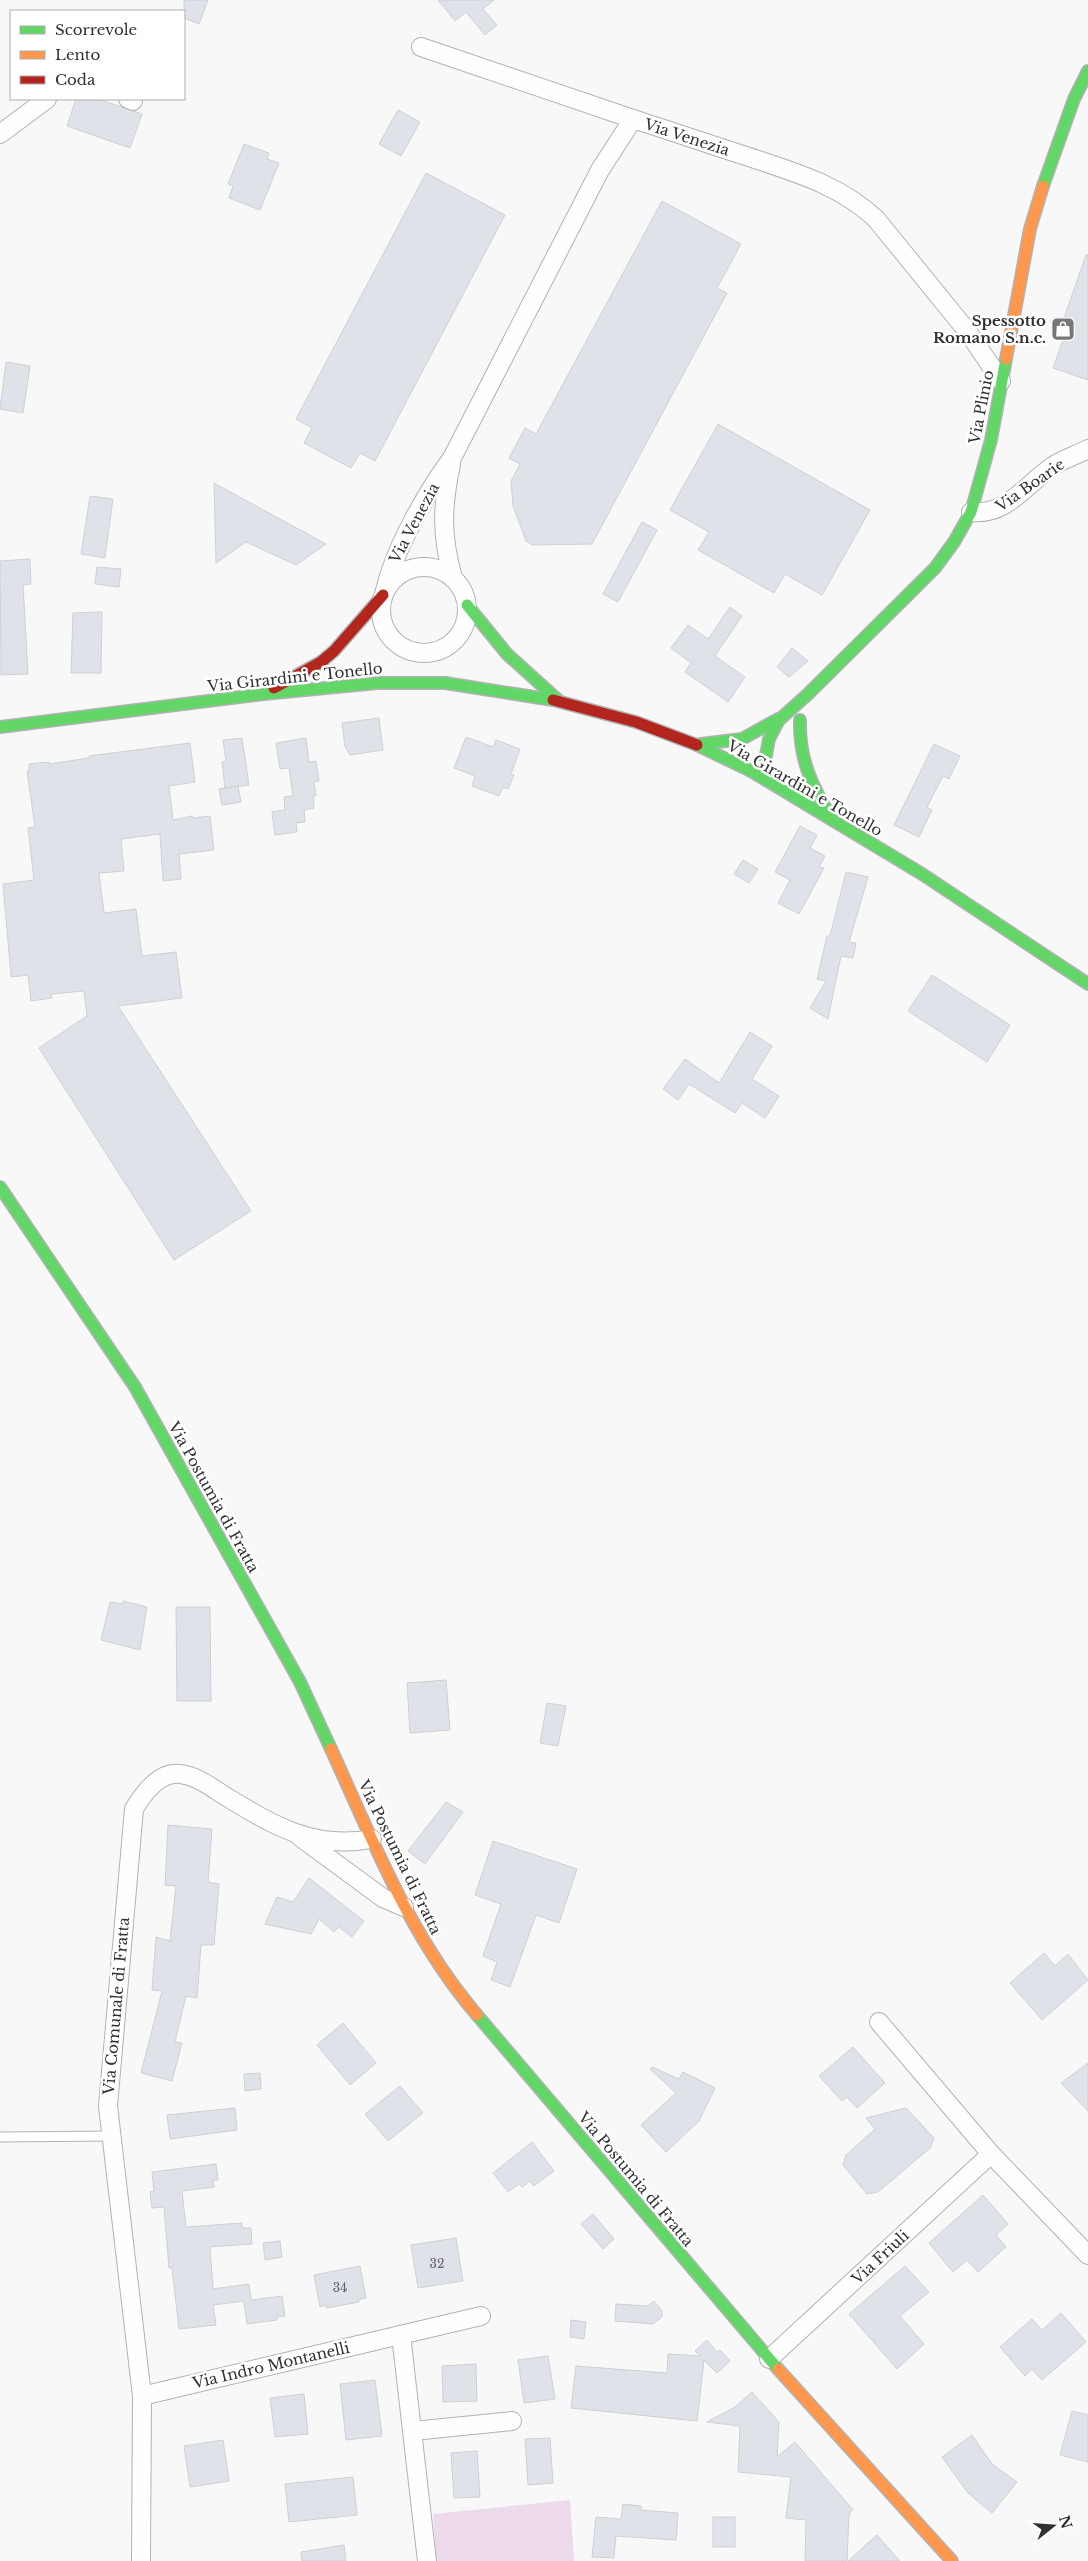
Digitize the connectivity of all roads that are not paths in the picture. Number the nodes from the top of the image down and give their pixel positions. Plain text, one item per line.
1 (421, 47) dead end
2 (1088, 71) edge
3 (47, 100) edge
4 (633, 119) junction
5 (0, 134) edge
6 (1001, 381) junction
7 (1088, 449) edge
8 (452, 458) junction
9 (971, 512) junction
10 (454, 578) junction
11 (384, 593) junction
12 (467, 605) junction
13 (263, 694) junction
14 (807, 695) junction
15 (559, 701) junction
16 (778, 719) junction
17 (800, 720) junction
18 (0, 728) edge
19 (696, 744) junction
20 (788, 750) dead end
21 (775, 767) dead end
22 (762, 778) junction
23 (834, 821) junction
24 (1088, 984) edge
25 (0, 1187) edge
26 (298, 1835) junction
27 (372, 1839) junction
28 (404, 1907) junction
29 (878, 2022) dead end
30 (112, 2136) junction
31 (0, 2137) edge
32 (991, 2154) junction
33 (1088, 2255) edge
34 (481, 2316) dead end
35 (401, 2335) junction
36 (769, 2359) junction
37 (142, 2396) junction
38 (512, 2421) dead end
39 (414, 2431) junction
40 (141, 2561) edge
41 (427, 2561) edge
42 (952, 2561) edge

1 - 4 street
2 - 6 main road, Via Plinio
3 - 5 street
4 - 6 street, Via Venezia
4 - 8 street, Via Venezia
6 - 9 main road, Via Plinio
7 - 9 street, Via Boarie
8 - 10 street, Via Venezia
8 - 11 street, Via Venezia
9 - 14 main road, Via Plinio
10 - 11 street
10 - 12 street
11 - 12 street
11 - 13 main road
12 - 15 main road
13 - 15 main road, Via Girardini e Tonello
13 - 18 main road, Via Girardini e Tonello
14 - 16 main road, Via Plinio
14 - 17 main road, Via Plinio
15 - 19 main road, Via Girardini e Tonello
16 - 19 main road
16 - 22 main road, Via Plinio
17 - 20 main road, Via Plinio
17 - 23 main road
19 - 22 main road, Via Girardini e Tonello
21 - 22 main road
22 - 23 main road, Via Girardini e Tonello
23 - 24 main road, Via Girardini e Tonello
25 - 27 main road, Via Postumia di Fratta
26 - 27 street, Via Comunale di Fratta
26 - 28 street
26 - 30 street, Via Comunale di Fratta
27 - 28 main road, Via Postumia di Fratta
28 - 36 main road, Via Postumia di Fratta
29 - 32 street
30 - 31 lane
30 - 37 street, Via Comunale di Fratta
32 - 33 street
32 - 36 street, Via Friuli
34 - 35 street, Via Indro Montanelli
35 - 37 street, Via Indro Montanelli
35 - 39 street
36 - 42 main road, Via Postumia di Fratta
37 - 40 street, Via Comunale di Fratta
38 - 39 street
39 - 41 street

